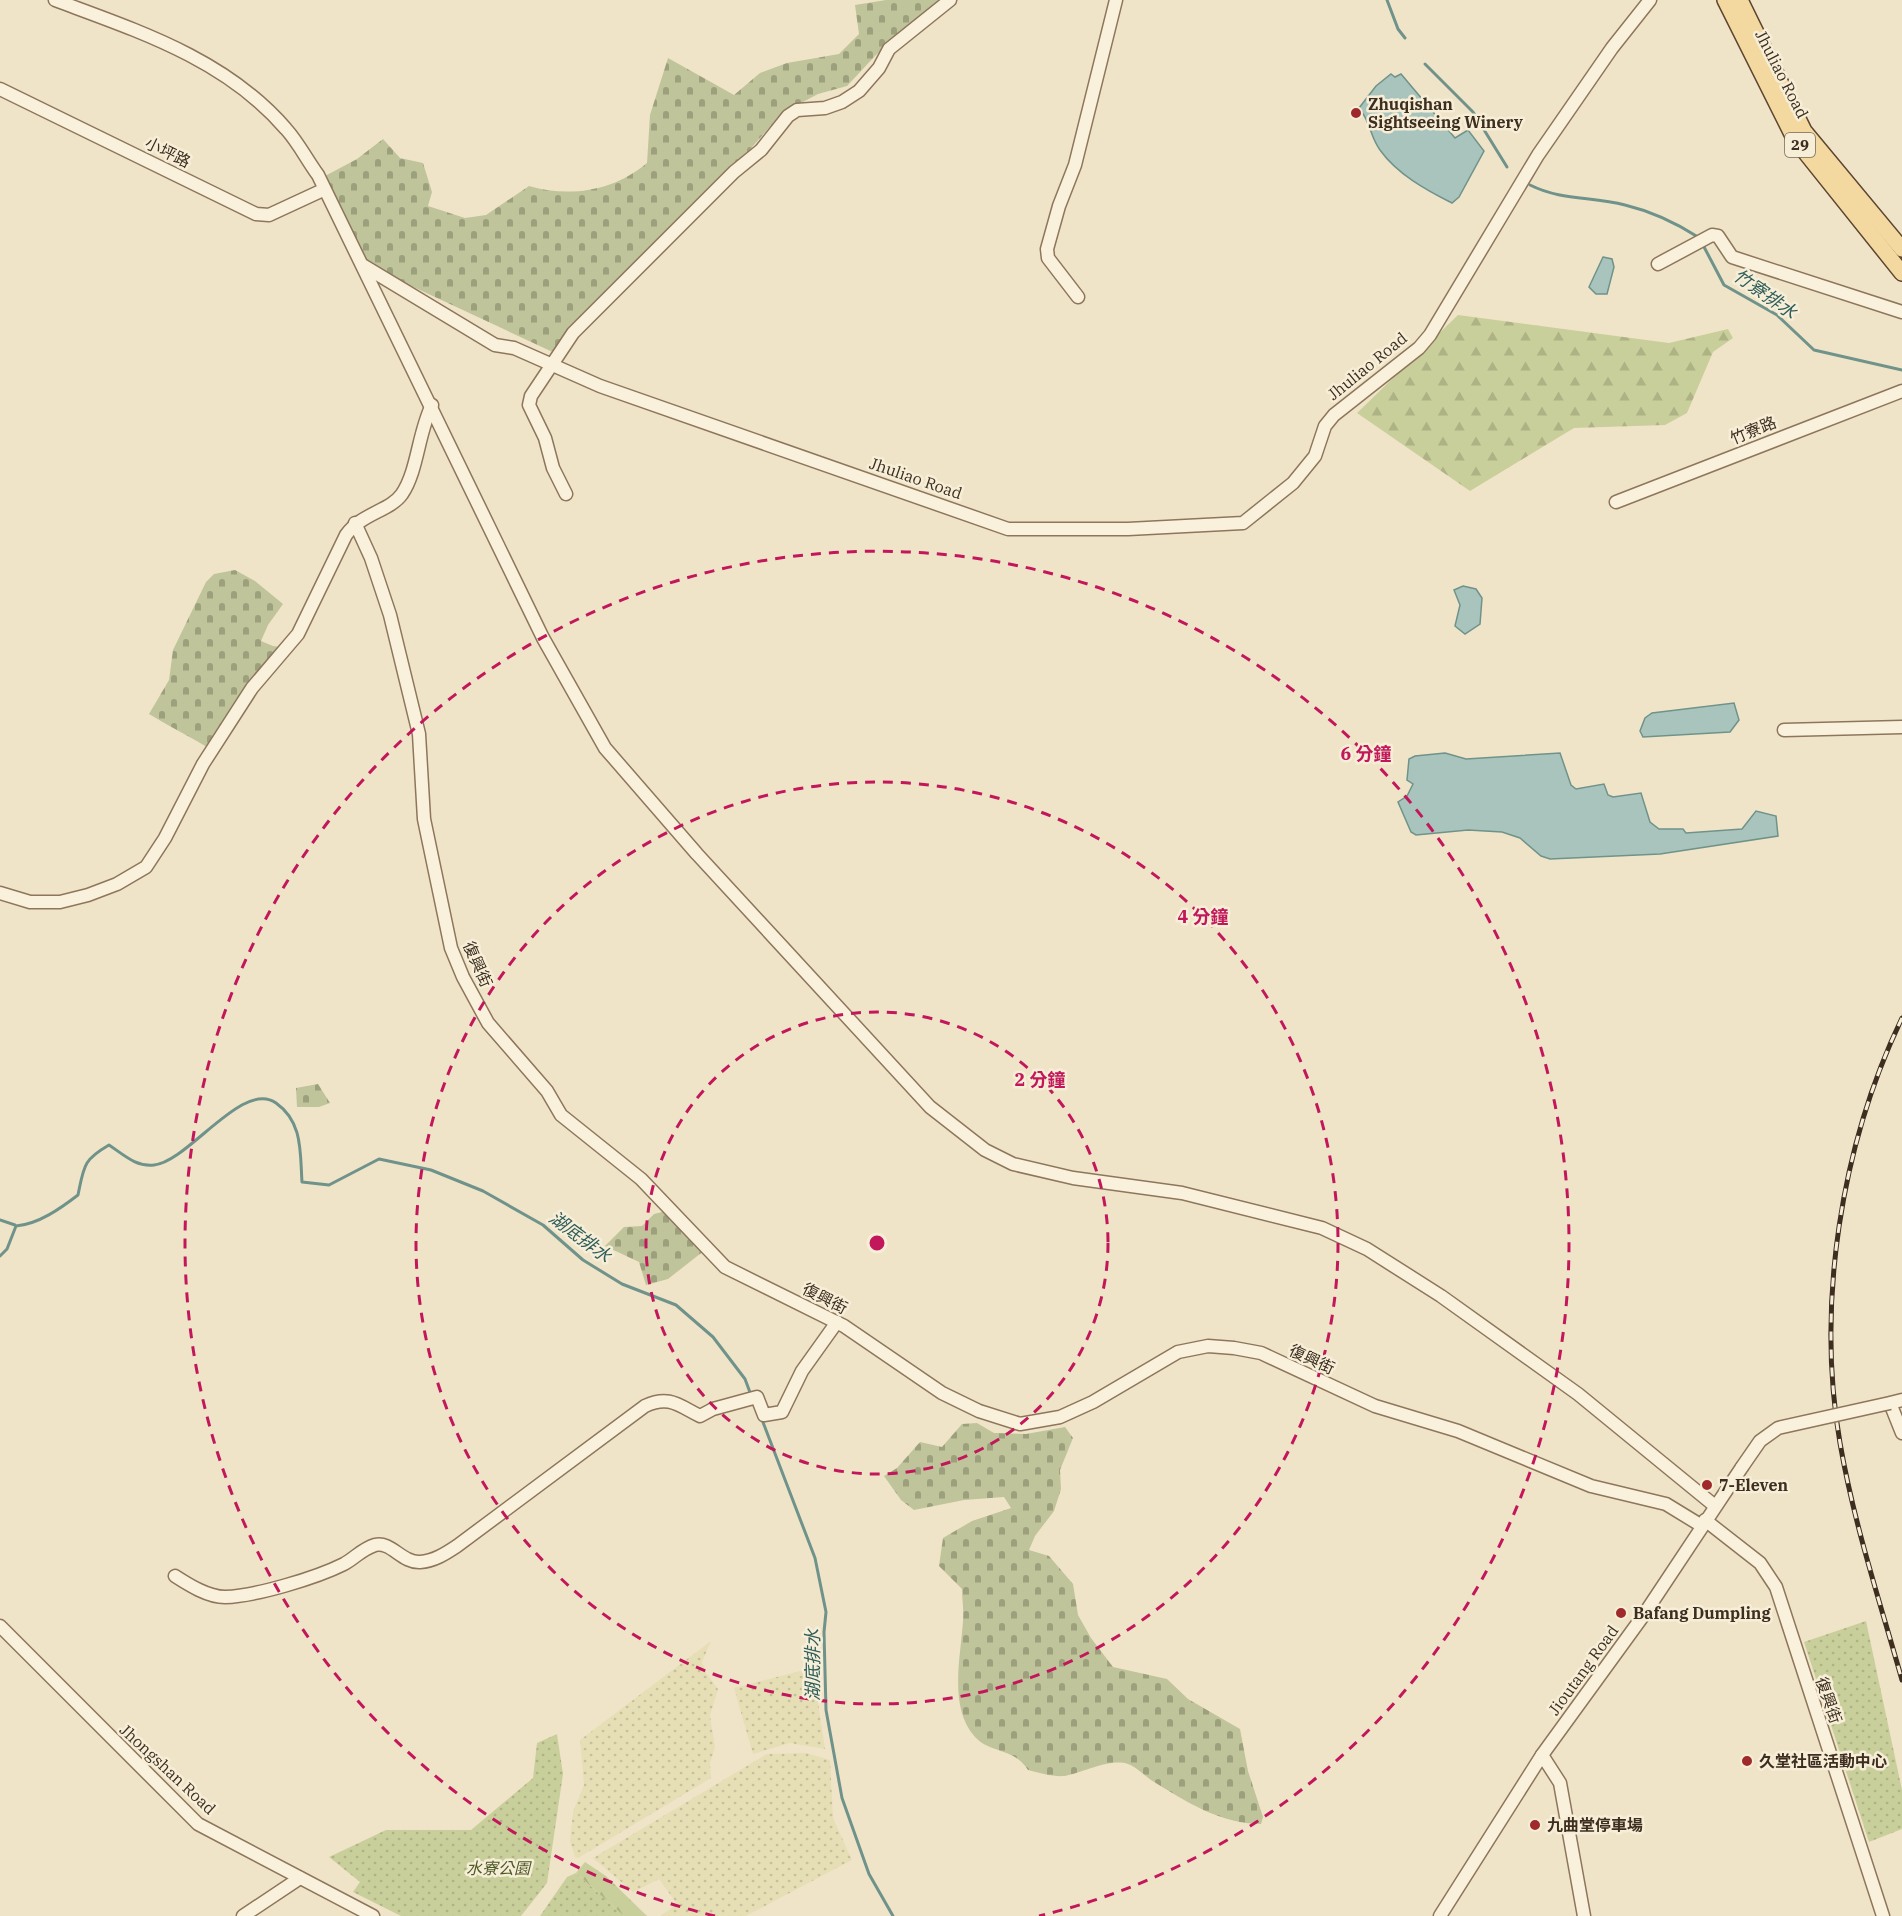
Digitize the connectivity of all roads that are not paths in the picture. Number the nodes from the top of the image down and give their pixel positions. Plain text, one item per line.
1 (55, 0) edge
2 (950, 0) edge
3 (1116, 0) edge
4 (1650, 0) edge
5 (1725, 0) edge
6 (1740, 0) edge
7 (0, 89) edge
8 (323, 190) junction
9 (1902, 249) edge
10 (1659, 264) dead end
11 (363, 266) junction
12 (1902, 273) edge
13 (1078, 297) dead end
14 (1902, 312) edge
15 (551, 365) junction
16 (1902, 391) edge
17 (432, 405) junction
18 (566, 494) dead end
19 (1616, 502) dead end
20 (355, 523) junction
21 (1902, 727) edge
22 (1784, 730) dead end
23 (0, 893) edge
24 (837, 1322) junction
25 (1896, 1401) edge
26 (1902, 1433) edge
27 (1715, 1506) junction
28 (1704, 1523) junction
29 (176, 1576) dead end
30 (0, 1626) edge
31 (1542, 1755) junction
32 (300, 1878) junction
33 (243, 1916) edge
34 (373, 1916) edge
35 (1440, 1916) edge
36 (1584, 1916) edge
37 (1883, 1916) edge

1 - 8 street
2 - 15 street
3 - 13 street
4 - 15 street, Jhuliao Road
5 - 12 main road, Jhuliao Road / 29
6 - 9 main road, Jhuliao Road / 29
7 - 8 street, 小坪路
8 - 11 street
10 - 14 street
11 - 15 street, Jhuliao Road
11 - 17 street
15 - 18 street
16 - 19 street, 竹寮路
17 - 20 street
17 - 27 street
20 - 23 street
20 - 24 street, 復興街
21 - 22 street
24 - 28 street, 復興街
24 - 29 street
25 - 26 street
25 - 27 street, Jioutang Road, bridge
27 - 28 street, Jioutang Road
28 - 31 street, Jioutang Road
28 - 37 street, 復興街
30 - 32 street, Jhongshan Road
31 - 35 street, Jioutang Road
31 - 36 street
32 - 33 street
32 - 34 street, Jhongshan Road

